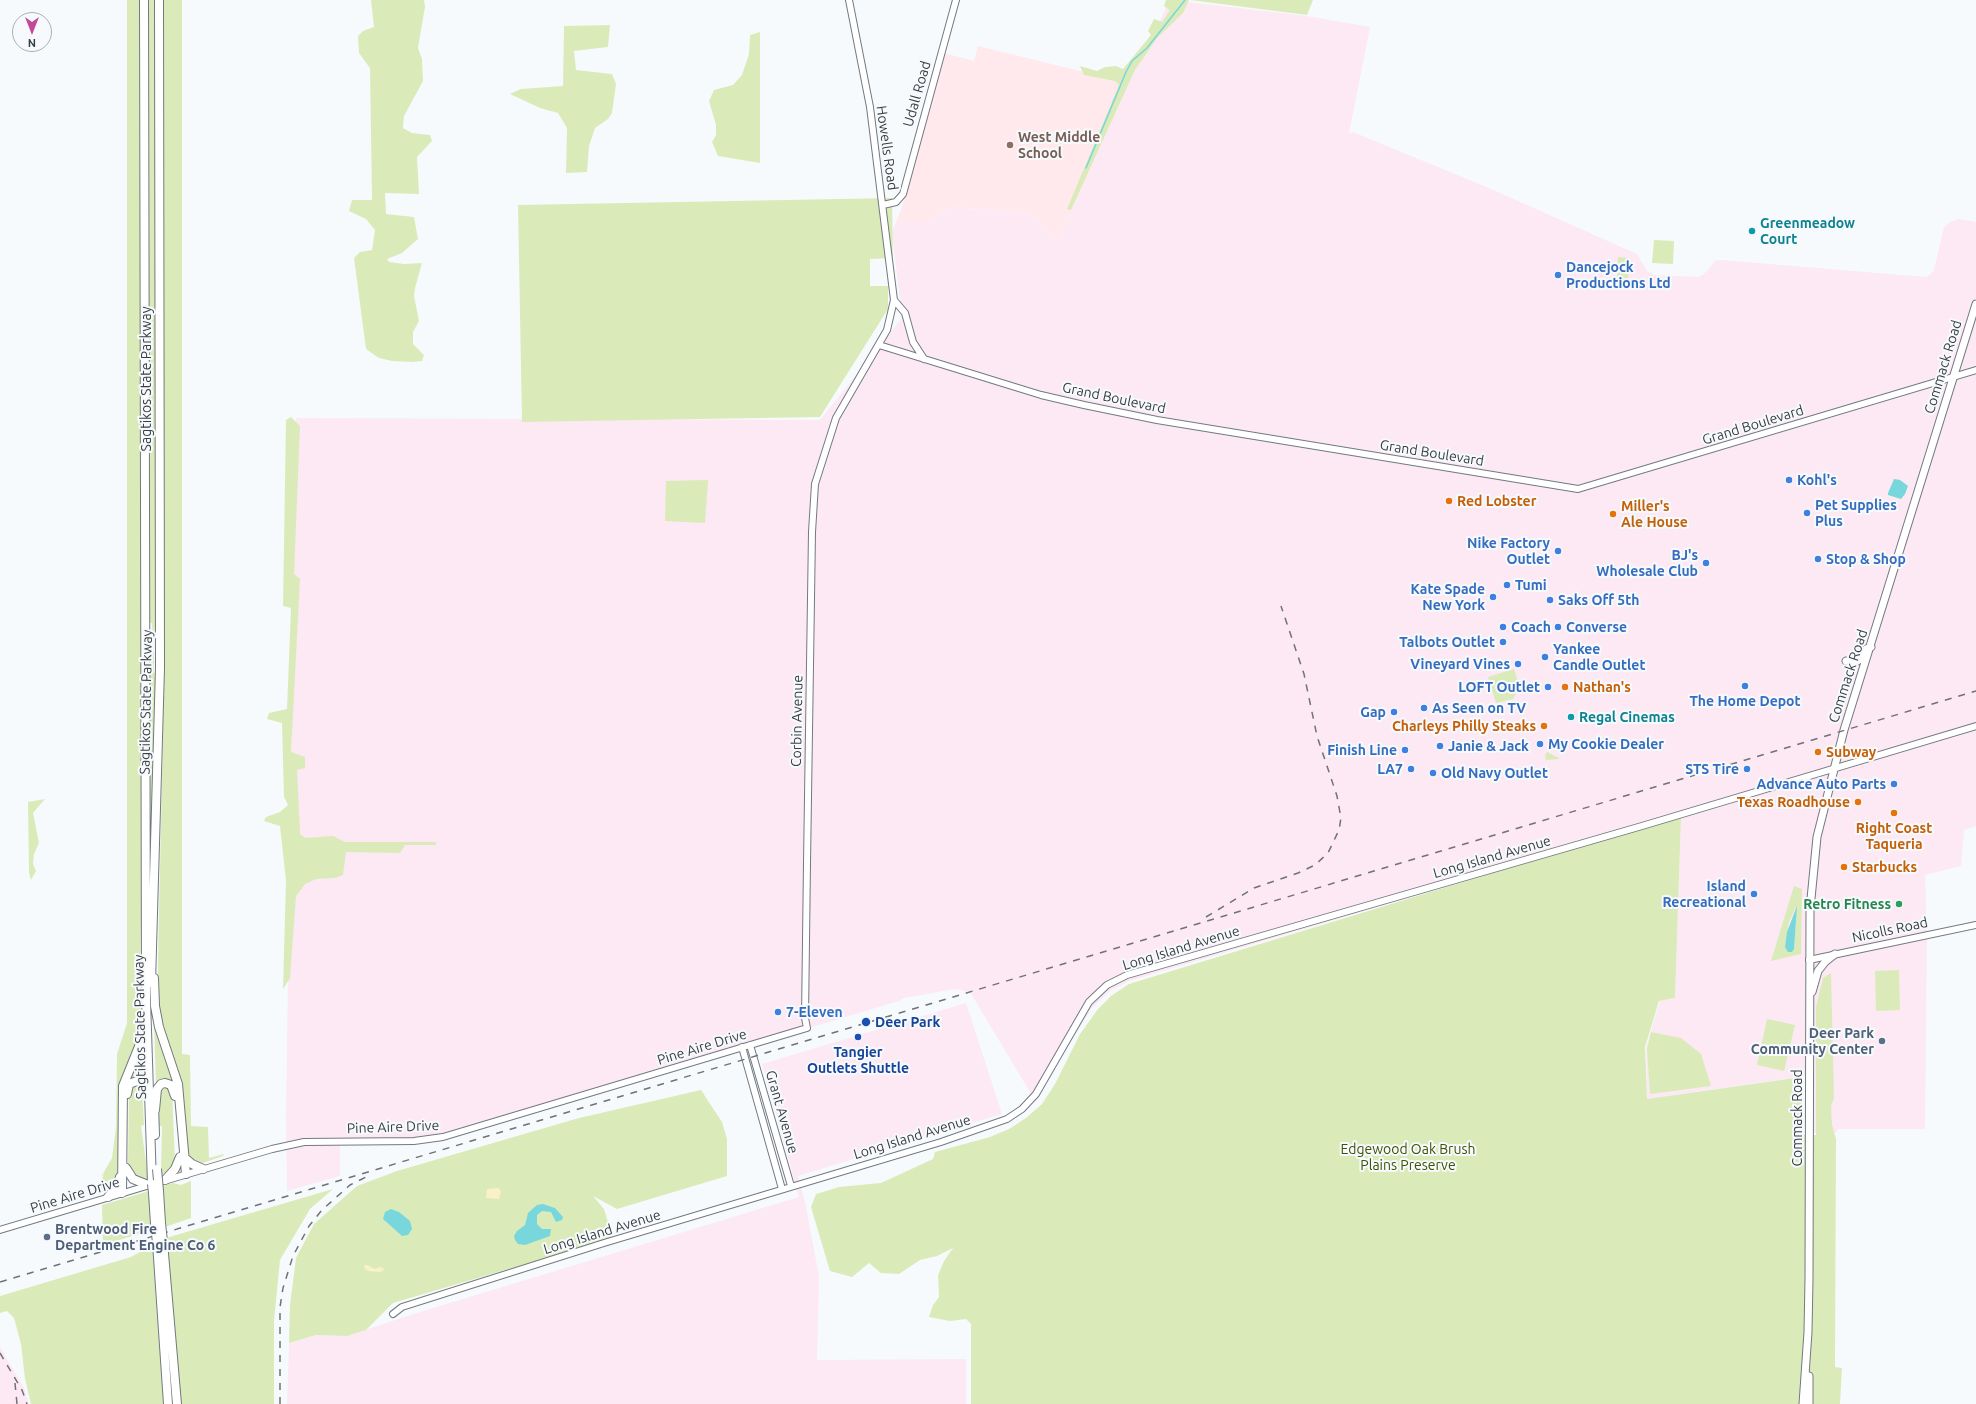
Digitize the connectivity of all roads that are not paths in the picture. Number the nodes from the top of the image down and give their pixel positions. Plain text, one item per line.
1 (144, 0) edge
2 (159, 0) edge
3 (849, 0) edge
4 (956, 0) edge
5 (883, 205) junction
6 (894, 300) junction
7 (1976, 304) edge
8 (879, 345) junction
9 (924, 359) junction
10 (1976, 370) edge
11 (1955, 376) junction
12 (1871, 647) junction
13 (1846, 661) dead end
14 (1976, 726) edge
15 (1835, 769) junction
16 (1976, 924) edge
17 (152, 953) junction
18 (1835, 954) junction
19 (1809, 960) junction
20 (1810, 996) junction
21 (146, 1000) junction
22 (807, 1028) joint
23 (750, 1045) junction
24 (742, 1047) junction
25 (152, 1119) junction
26 (183, 1157) junction
27 (124, 1166) junction
28 (203, 1169) junction
29 (184, 1175) junction
30 (165, 1180) junction
31 (791, 1186) junction
32 (782, 1189) junction
33 (153, 1190) junction
34 (123, 1193) junction
35 (108, 1197) junction
36 (0, 1230) edge
37 (160, 1242) junction
38 (393, 1314) dead end
39 (1808, 1332) junction
40 (168, 1404) edge
41 (177, 1404) edge
42 (1803, 1404) edge
43 (1809, 1404) edge

1 - 21 highway, Sagtikos State Parkway
2 - 17 highway, Sagtikos State Parkway
3 - 5 street, Howells Road
4 - 5 street, Udall Road
5 - 6 street, Howells Road
6 - 8 street, Corbin Avenue
6 - 9 street
7 - 11 main road, Commack Road
8 - 9 street, Grand Boulevard
8 - 22 street, Corbin Avenue
9 - 11 street, Grand Boulevard
10 - 11 street, Grand Boulevard
11 - 12 main road, Commack Road
12 - 13 main road
12 - 15 main road, Commack Road
14 - 15 street, Long Island Avenue
15 - 19 main road, Commack Road
15 - 31 street, Long Island Avenue
16 - 18 street, Nicolls Road
17 - 25 highway, Sagtikos State Parkway
17 - 26 highway
18 - 19 street, Nicolls Road
18 - 20 main road
19 - 20 main road, Commack Road
20 - 39 main road, Commack Road
21 - 25 highway, Sagtikos State Parkway
21 - 27 highway
22 - 23 street, Pine Aire Drive
23 - 24 street, Pine Aire Drive
23 - 31 street, Grant Avenue
24 - 28 street, Pine Aire Drive
24 - 32 street, Grant Avenue
25 - 26 highway
25 - 27 highway
25 - 33 highway, Sagtikos State Parkway, bridge
26 - 28 highway
26 - 29 highway
26 - 30 highway
27 - 33 highway
27 - 34 highway
27 - 35 highway
28 - 29 street, Pine Aire Drive
29 - 30 street, Pine Aire Drive
30 - 33 street, Pine Aire Drive
31 - 32 street, Long Island Avenue
32 - 38 street, Long Island Avenue
33 - 34 street, Pine Aire Drive
33 - 37 highway, Sagtikos State Parkway, bridge
34 - 35 street, Pine Aire Drive
35 - 36 street, Pine Aire Drive
37 - 40 highway, Sagtikos State Parkway
37 - 41 highway, Sagtikos State Parkway
39 - 42 main road, Commack Road
39 - 43 main road, Commack Road

